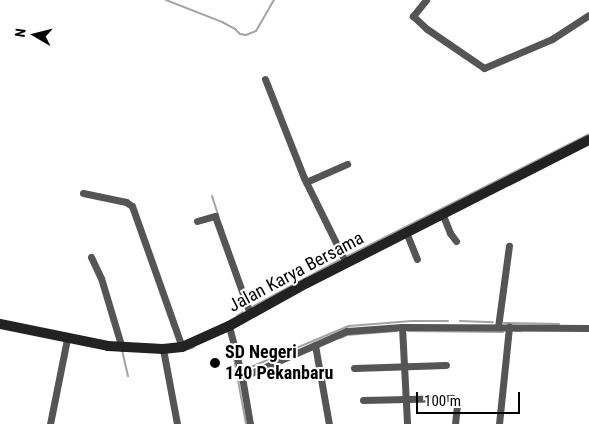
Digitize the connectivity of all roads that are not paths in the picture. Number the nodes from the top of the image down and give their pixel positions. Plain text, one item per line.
1 (426, 0) edge
2 (589, 15) edge
3 (264, 79) dead end
4 (589, 140) edge
5 (347, 164) dead end
6 (306, 182) junction
7 (83, 193) dead end
8 (442, 213) junction
9 (197, 221) dead end
10 (406, 232) junction
11 (456, 240) dead end
12 (509, 246) dead end
13 (91, 257) dead end
14 (417, 259) dead end
15 (346, 263) junction
16 (250, 314) junction
17 (0, 324) edge
18 (229, 326) junction
19 (402, 327) junction
20 (498, 327) junction
21 (509, 327) junction
22 (589, 328) edge
23 (67, 339) junction
24 (315, 345) junction
25 (182, 347) junction
26 (122, 348) junction
27 (163, 349) junction
28 (446, 365) dead end
29 (404, 366) junction
30 (354, 368) dead end
31 (242, 377) junction
32 (405, 398) junction
33 (363, 400) dead end
34 (50, 424) edge
35 (176, 424) edge
36 (250, 424) edge
37 (329, 424) edge
38 (407, 424) edge
39 (455, 424) edge
40 (498, 424) edge

1 - 2 street
3 - 6 street
4 - 8 street, Jalan Karya Bersama
5 - 6 street
6 - 15 street
7 - 25 street
8 - 10 street, Jalan Karya Bersama
8 - 11 street
9 - 16 street
10 - 14 street
10 - 15 street, Jalan Karya Bersama
12 - 20 street
13 - 26 street
15 - 16 street, Jalan Karya Bersama
16 - 18 street, Jalan Karya Bersama
17 - 23 street, Jalan Karya Bersama
18 - 25 street, Jalan Karya Bersama
18 - 31 street
19 - 20 street
19 - 24 street
19 - 29 street
20 - 21 street
21 - 22 street
21 - 40 street
23 - 26 street, Jalan Karya Bersama
23 - 34 street
24 - 31 street
24 - 37 street
25 - 27 street, Jalan Karya Bersama
26 - 27 street, Jalan Karya Bersama
27 - 35 street
28 - 29 street
29 - 30 street
29 - 32 street
31 - 36 street
32 - 33 street
32 - 38 street
32 - 39 street

